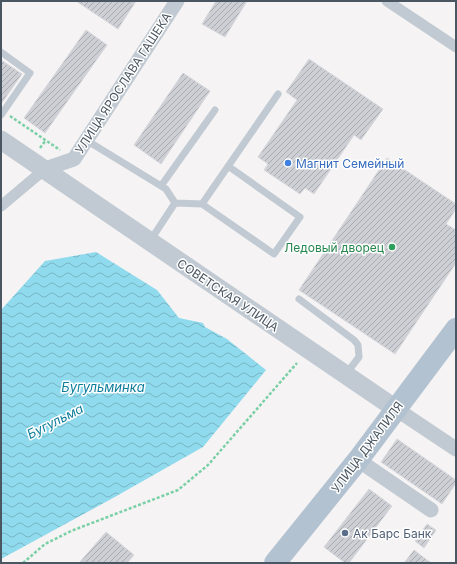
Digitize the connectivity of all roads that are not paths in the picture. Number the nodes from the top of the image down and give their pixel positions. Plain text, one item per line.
1 (177, 1) edge
2 (386, 1) edge
3 (456, 47) edge
4 (1, 52) edge
5 (278, 94) dead end
6 (215, 110) dead end
7 (2, 113) edge
8 (1, 140) edge
9 (86, 140) junction
10 (228, 166) junction
11 (45, 169) junction
12 (162, 186) junction
13 (175, 203) junction
14 (202, 204) junction
15 (1, 206) edge
16 (150, 241) junction
17 (300, 299) dead end
18 (456, 329) edge
19 (346, 375) junction
20 (396, 409) junction
21 (456, 449) edge
22 (358, 460) junction
23 (431, 510) dead end
24 (275, 563) edge

1 - 9 street, УЛИЦА ЯРОСЛАВА ГАШЕКА
2 - 3 street
4 - 7 lane
5 - 10 lane
6 - 12 lane
8 - 11 street, СОВЕТСКАЯ УЛИЦА
9 - 11 street, УЛИЦА ЯРОСЛАВА ГАШЕКА
9 - 12 lane
10 - 14 lane
10 - 14 lane
11 - 15 street
11 - 16 street, СОВЕТСКАЯ УЛИЦА
12 - 13 lane
13 - 14 lane
13 - 16 lane
16 - 19 street, СОВЕТСКАЯ УЛИЦА
17 - 19 lane
18 - 20 main road, УЛИЦА ДЖАЛИЛЯ
19 - 20 street, СОВЕТСКАЯ УЛИЦА
20 - 21 street, СОВЕТСКАЯ УЛИЦА
20 - 22 main road, УЛИЦА ДЖАЛИЛЯ
22 - 23 street
22 - 24 main road, УЛИЦА ДЖАЛИЛЯ

